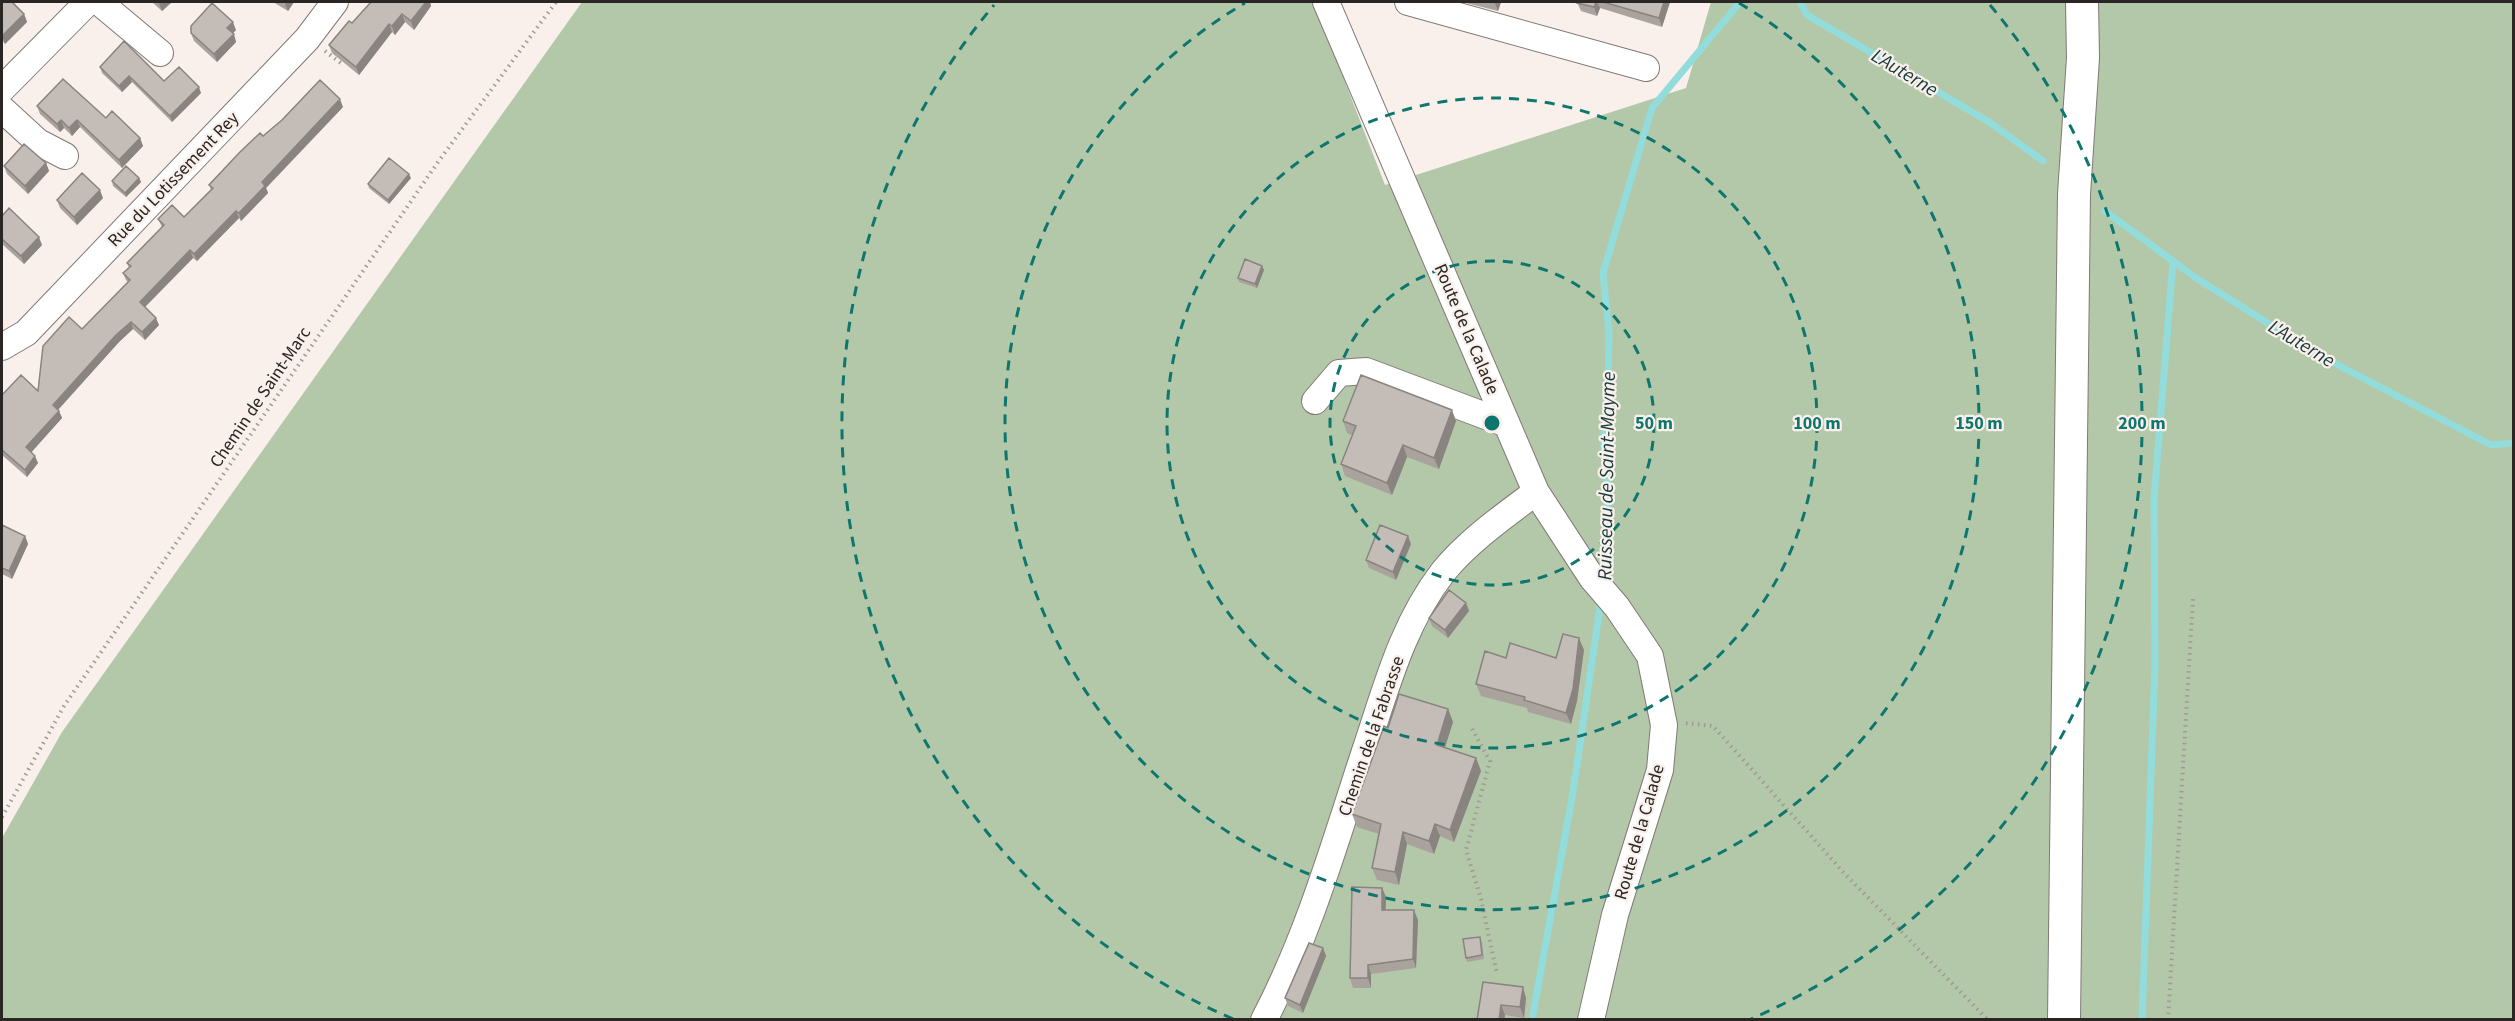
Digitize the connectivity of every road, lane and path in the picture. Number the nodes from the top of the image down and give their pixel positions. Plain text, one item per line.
1 (88, 2) edge
2 (99, 2) edge
3 (335, 2) edge
4 (556, 2) edge
5 (1326, 2) edge
6 (1408, 2) edge
7 (2060, 2) edge
8 (2082, 2) edge
9 (160, 53) dead end
10 (329, 53) edge
11 (342, 64) edge
12 (1646, 68) dead end
13 (2, 89) edge
14 (2, 109) edge
15 (65, 156) dead end
16 (2074, 194) junction
17 (2, 347) edge
18 (1315, 401) dead end
19 (1507, 424) junction
20 (1536, 492) junction
21 (2193, 598) dead end
22 (1664, 725) junction
23 (1472, 729) dead end
24 (2, 817) edge
25 (1497, 974) dead end
26 (1264, 1020) edge
27 (1591, 1020) edge
28 (1988, 1020) edge
29 (2064, 1020) edge
30 (2168, 1020) edge

1 - 13 street
2 - 9 street
3 - 17 street, Rue du Lotissement Rey
4 - 24 path, Chemin de Saint-Marc
5 - 19 street, Route de la Calade
6 - 12 street
7 - 16 main road
8 - 16 main road
10 - 11 path
14 - 15 street
16 - 29 main road
18 - 19 street
19 - 20 street, Route de la Calade
20 - 22 street, Route de la Calade
20 - 26 street, Chemin de la Fabrasse
21 - 30 path
22 - 27 street, Route de la Calade
22 - 28 path
23 - 25 path

